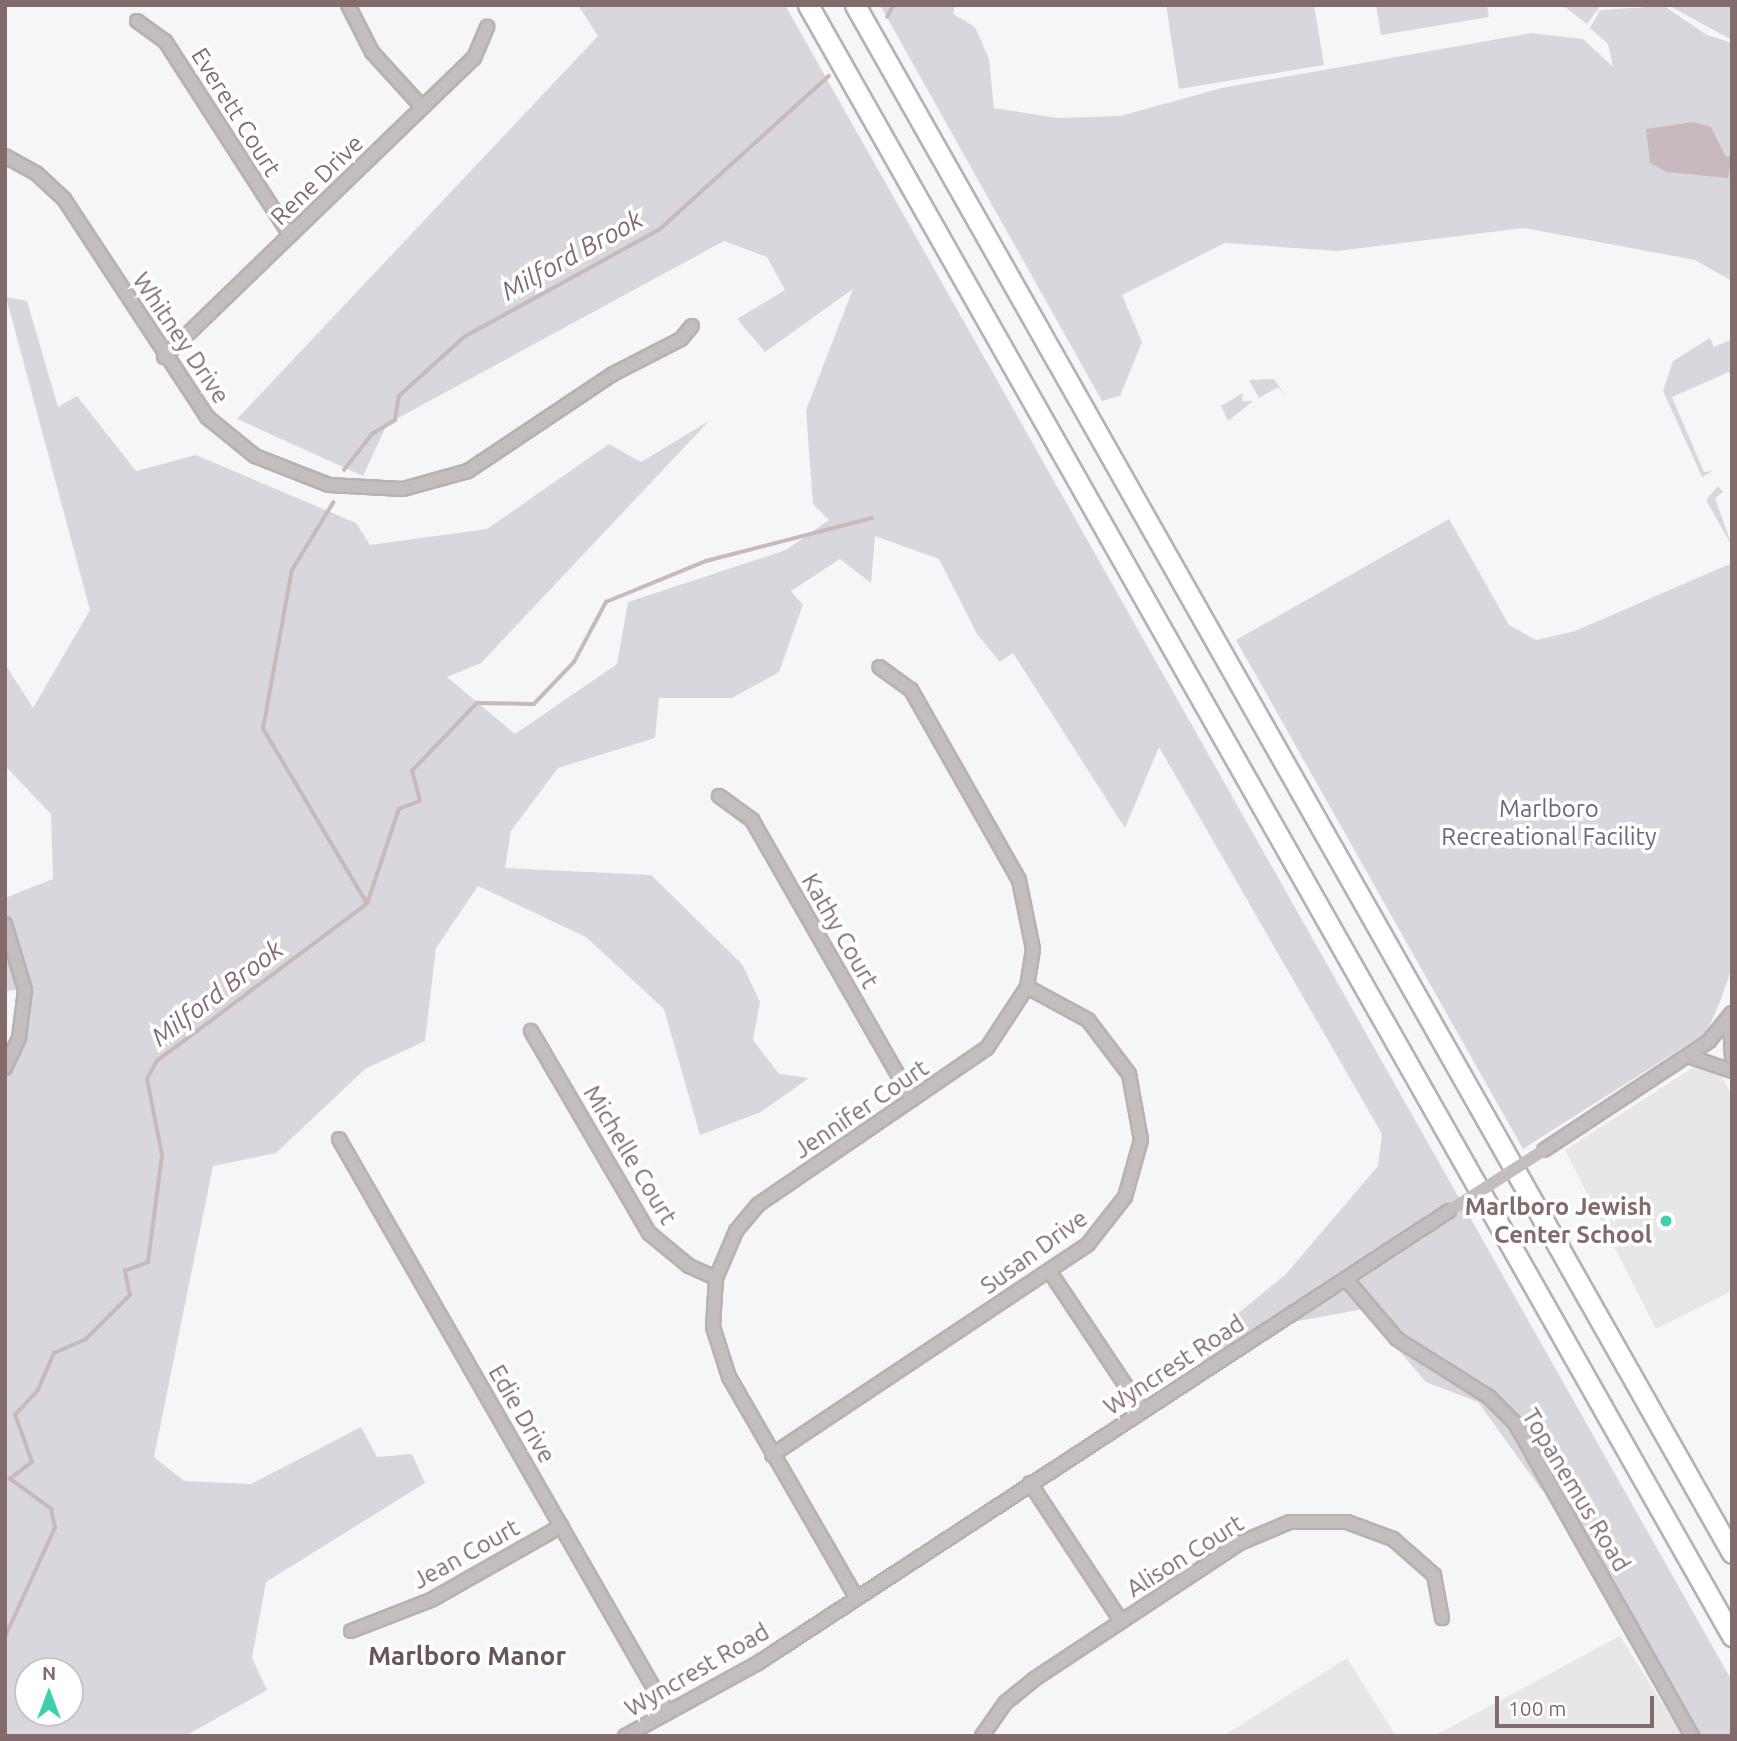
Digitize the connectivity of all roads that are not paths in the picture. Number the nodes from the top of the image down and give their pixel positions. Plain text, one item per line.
1 (348, 5) edge
2 (808, 5) edge
3 (855, 5) edge
4 (137, 21) dead end
5 (487, 27) dead end
6 (422, 107) junction
7 (5, 156) edge
8 (290, 235) junction
9 (692, 326) dead end
10 (164, 357) junction
11 (879, 667) dead end
12 (719, 796) dead end
13 (5, 924) edge
14 (1027, 987) junction
15 (1731, 1017) edge
16 (531, 1031) dead end
17 (1688, 1056) junction
18 (1732, 1057) edge
19 (5, 1068) edge
20 (1732, 1071) edge
21 (912, 1099) junction
22 (340, 1139) dead end
23 (1050, 1272) junction
24 (716, 1278) junction
25 (1346, 1279) junction
26 (1142, 1410) junction
27 (772, 1455) junction
28 (1030, 1483) junction
29 (561, 1526) junction
30 (1732, 1553) edge
31 (856, 1598) junction
32 (1442, 1618) dead end
33 (1121, 1621) junction
34 (351, 1631) dead end
35 (1732, 1636) edge
36 (667, 1711) junction
37 (625, 1736) edge
38 (982, 1736) edge
39 (1692, 1736) edge

1 - 6 street
2 - 35 highway
3 - 30 highway
4 - 8 street, Everett Court
5 - 6 street, Rene Drive
6 - 8 street, Rene Drive
7 - 10 street, Whitney Drive
8 - 10 street, Rene Drive
9 - 10 street, Whitney Drive
11 - 14 street, Jennifer Court
12 - 21 street, Kathy Court
13 - 19 street
14 - 21 street, Jennifer Court
14 - 23 street, Susan Drive
15 - 17 street, Wyncrest Road
15 - 18 street
16 - 24 street, Michelle Court
17 - 20 street
17 - 25 street, Wyncrest Road, bridge
21 - 24 street, Jennifer Court
22 - 29 street, Edie Drive
23 - 26 street
23 - 27 street, Susan Drive
24 - 27 street, Jennifer Court
25 - 26 street, Wyncrest Road
25 - 39 street, Topanemus Road
26 - 28 street, Wyncrest Road
27 - 31 street, Jennifer Court
28 - 31 street, Wyncrest Road
28 - 33 street
29 - 34 street, Jean Court
29 - 36 street, Edie Drive
31 - 36 street, Wyncrest Road
32 - 33 street, Alison Court
33 - 38 street, Alison Court
36 - 37 street, Wyncrest Road

